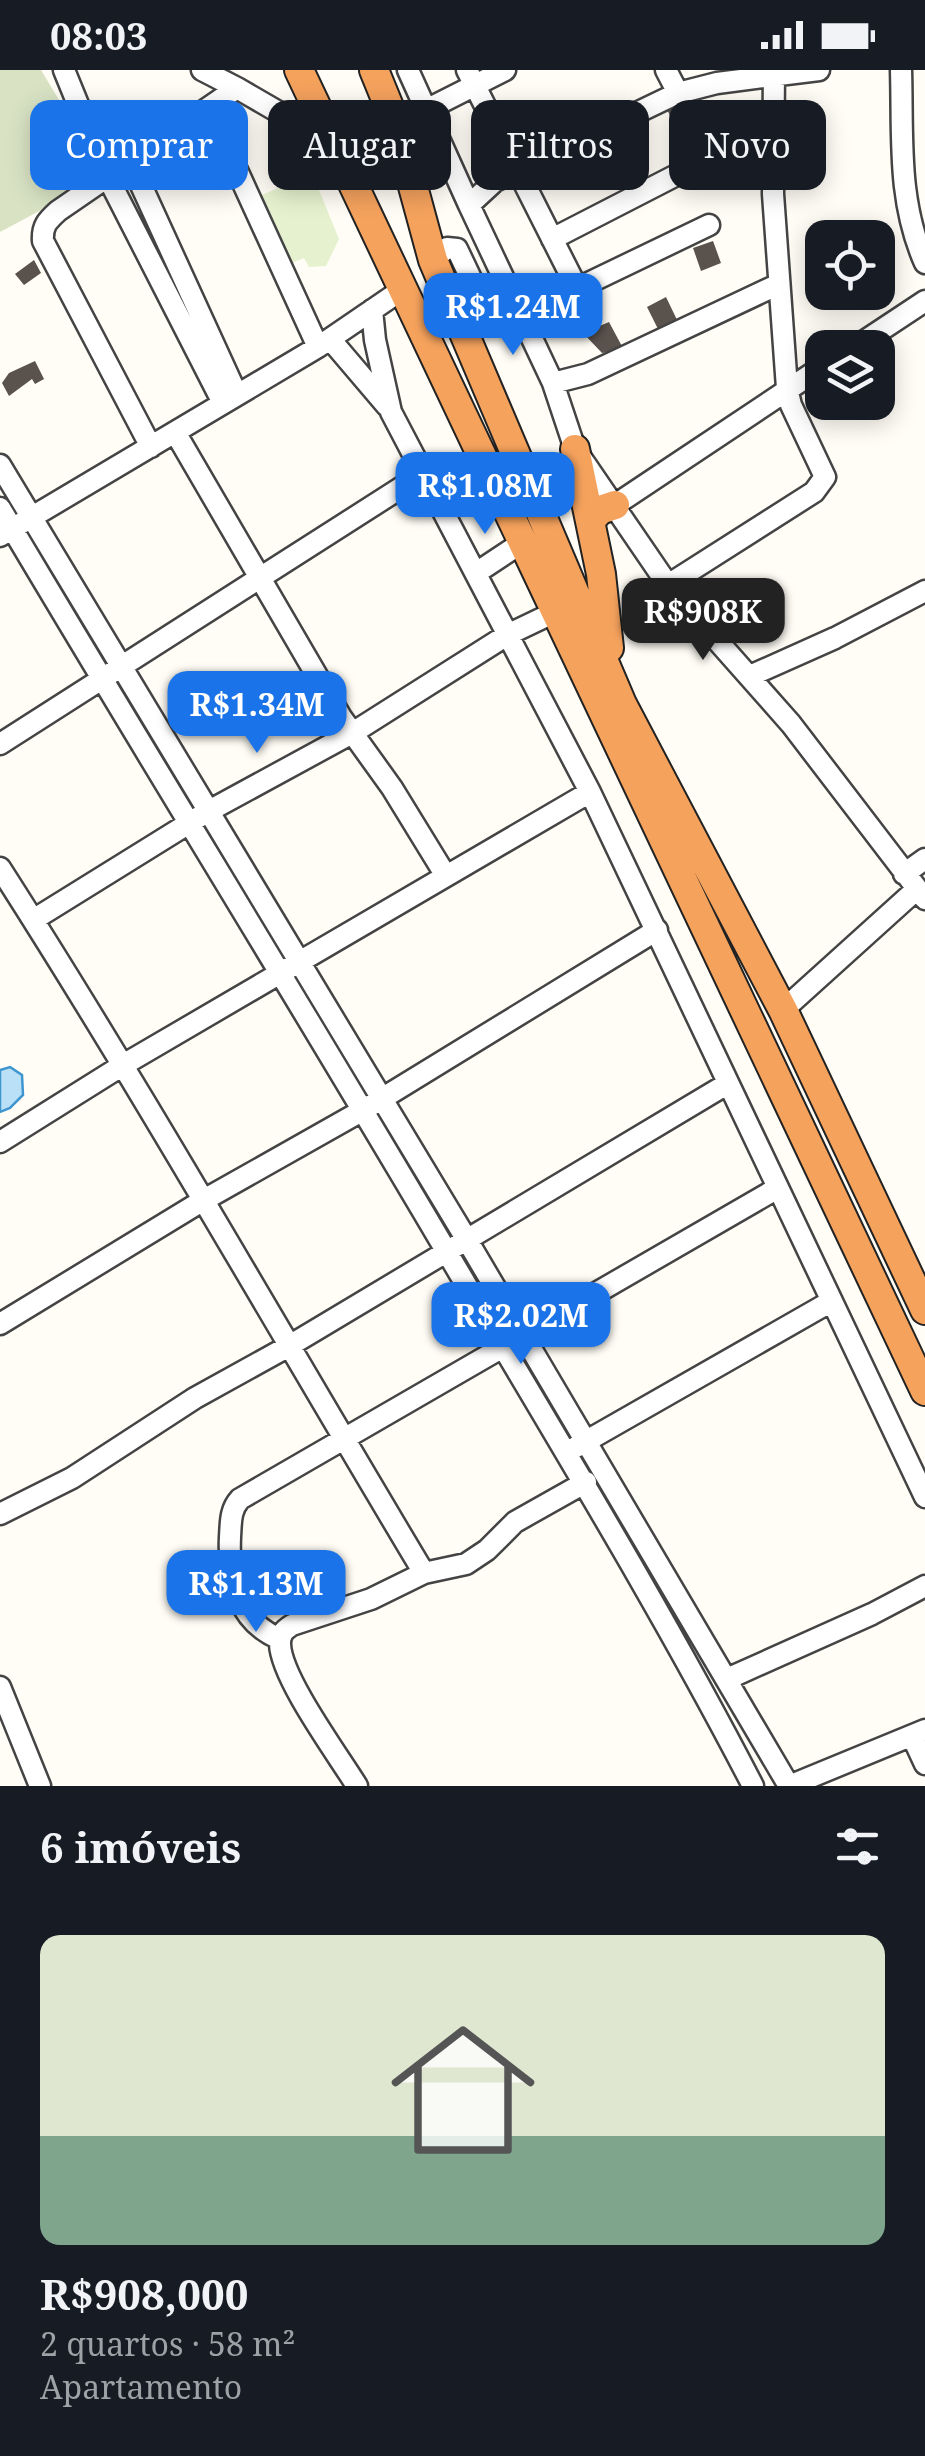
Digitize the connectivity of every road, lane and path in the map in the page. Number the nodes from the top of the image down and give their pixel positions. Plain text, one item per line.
1 (64, 70) edge
2 (202, 70) edge
3 (299, 70) edge
4 (374, 70) edge
5 (408, 70) edge
6 (505, 70) edge
7 (666, 70) edge
8 (819, 70) edge
9 (901, 70) edge
10 (774, 73) edge
11 (472, 78) edge
12 (236, 88) junction
13 (678, 93) junction
14 (76, 100) edge
15 (221, 100) edge
16 (313, 100) edge
17 (422, 100) edge
18 (440, 100) edge
19 (268, 106) edge
20 (649, 107) edge
21 (451, 166) edge
22 (669, 179) edge
23 (248, 189) edge
24 (91, 190) edge
25 (115, 190) edge
26 (142, 190) edge
27 (355, 190) edge
28 (482, 190) edge
29 (526, 190) edge
30 (469, 206) junction
31 (709, 225) dead end
32 (552, 238) junction
33 (433, 260) junction
34 (925, 263) edge
35 (779, 284) junction
36 (402, 289) junction
37 (578, 290) junction
38 (925, 301) edge
39 (372, 310) junction
40 (517, 310) junction
41 (881, 330) edge
42 (324, 343) junction
43 (805, 377) edge
44 (553, 384) junction
45 (787, 388) junction
46 (230, 399) junction
47 (391, 412) junction
48 (175, 432) junction
49 (151, 447) junction
50 (576, 449) junction
51 (0, 466) edge
52 (424, 473) junction
53 (615, 505) junction
54 (0, 508) edge
55 (31, 517) junction
56 (590, 521) junction
57 (6, 532) edge
58 (523, 542) junction
59 (476, 574) junction
60 (262, 579) junction
61 (668, 585) junction
62 (925, 591) edge
63 (555, 612) junction
64 (507, 635) junction
65 (112, 674) junction
66 (750, 676) junction
67 (612, 680) junction
68 (354, 732) junction
69 (0, 744) edge
70 (590, 792) junction
71 (207, 812) junction
72 (188, 824) junction
73 (925, 859) edge
74 (0, 868) edge
75 (446, 876) junction
76 (915, 887) edge
77 (33, 920) junction
78 (656, 930) junction
79 (289, 968) junction
80 (784, 1010) junction
81 (123, 1066) junction
82 (727, 1084) junction
83 (373, 1104) junction
84 (0, 1142) edge
85 (776, 1189) junction
86 (202, 1201) junction
87 (467, 1240) junction
88 (447, 1252) junction
89 (830, 1302) junction
90 (925, 1310) edge
91 (0, 1324) edge
92 (524, 1337) junction
93 (289, 1346) junction
94 (504, 1348) junction
95 (925, 1392) edge
96 (344, 1440) junction
97 (576, 1446) junction
98 (586, 1482) junction
99 (925, 1497) edge
100 (0, 1514) edge
101 (424, 1573) junction
102 (665, 1575) junction
103 (646, 1586) junction
104 (925, 1586) edge
105 (280, 1639) junction
106 (727, 1679) junction
107 (0, 1687) edge
108 (918, 1733) edge
109 (925, 1764) edge
110 (835, 1778) edge
111 (40, 1786) edge
112 (357, 1786) edge
113 (753, 1786) edge
114 (789, 1786) edge

1 - 14 street
2 - 12 street
3 - 16 highway
4 - 33 highway
5 - 17 street
6 - 11 street
7 - 13 street
8 - 10 street
9 - 34 street
10 - 13 street
10 - 35 street
11 - 18 street
12 - 15 street
12 - 19 street
13 - 20 street
21 - 30 street
22 - 32 street
23 - 42 street
24 - 49 street
25 - 46 street
26 - 46 street
27 - 36 highway
28 - 30 street
29 - 32 street
30 - 40 street
31 - 37 street
32 - 37 street
33 - 40 street
33 - 67 highway
35 - 44 street
35 - 45 street
36 - 39 street
36 - 58 highway
37 - 40 street
38 - 41 street
39 - 42 street
39 - 47 street
40 - 44 street
42 - 46 street
42 - 47 street
43 - 45 street
44 - 50 street
45 - 53 street
45 - 61 street
46 - 48 street
47 - 52 street
48 - 49 street
48 - 60 street
49 - 55 street
50 - 53 street
50 - 56 highway
51 - 55 street
52 - 59 street
52 - 60 street
53 - 56 highway
53 - 61 street
54 - 57 street
55 - 57 street
55 - 65 street
56 - 67 highway
57 - 65 street
58 - 59 street
58 - 63 highway
59 - 64 street
60 - 65 street
60 - 68 street
61 - 66 street
62 - 66 street
63 - 64 street
63 - 95 highway
64 - 68 street
64 - 70 street
65 - 69 street
65 - 71 street
65 - 72 street
66 - 76 street
67 - 80 highway
68 - 71 street
68 - 75 street
70 - 75 street
70 - 78 street
71 - 72 street
71 - 79 street
72 - 77 street
72 - 79 street
73 - 76 street
74 - 77 street
75 - 79 street
76 - 80 street
77 - 81 street
78 - 82 street
78 - 83 street
79 - 81 street
79 - 83 street
80 - 90 highway
81 - 84 street
81 - 86 street
82 - 85 street
82 - 87 street
83 - 86 street
83 - 87 street
83 - 88 street
85 - 89 street
85 - 92 street
86 - 91 street
86 - 93 street
87 - 88 street
87 - 92 street
88 - 93 street
88 - 94 street
89 - 97 street
89 - 99 street
92 - 94 street
92 - 97 street
93 - 96 street
93 - 100 street
94 - 96 street
94 - 97 street
96 - 101 street
96 - 105 street
97 - 98 street
97 - 102 street
98 - 101 street
98 - 103 street
101 - 105 street
102 - 103 street
102 - 106 street
103 - 113 street
104 - 106 street
105 - 112 street
106 - 114 street
107 - 111 street
108 - 109 street
108 - 110 street
110 - 114 street

